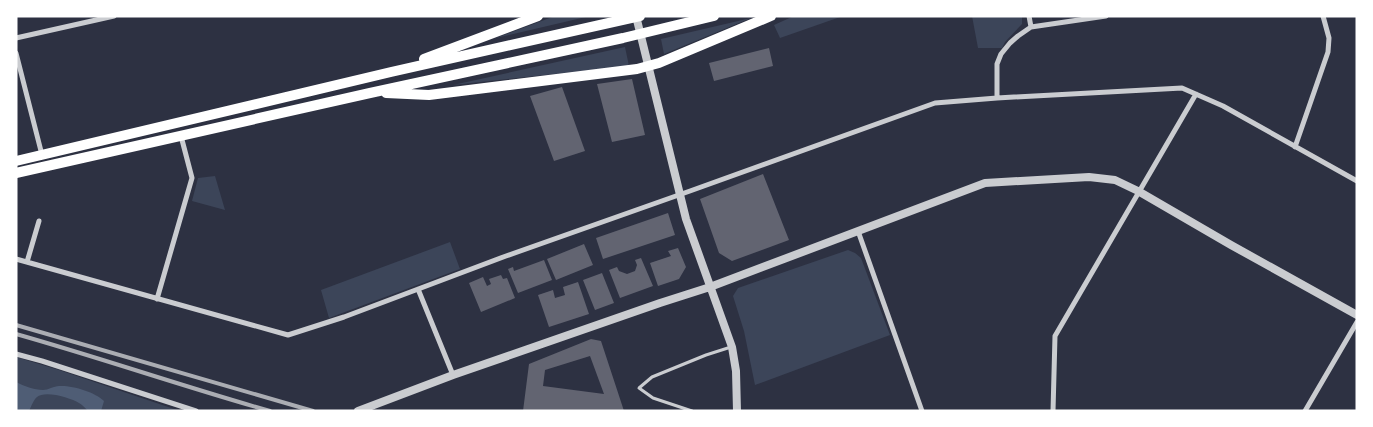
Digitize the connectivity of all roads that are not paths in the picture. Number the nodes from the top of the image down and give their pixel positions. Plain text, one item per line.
1 (114, 16) edge
2 (538, 16) edge
3 (636, 16) edge
4 (640, 16) edge
5 (714, 16) edge
6 (771, 16) edge
7 (1028, 16) edge
8 (1106, 16) edge
9 (1323, 16) edge
10 (1031, 26) junction
11 (16, 38) edge
12 (16, 53) edge
13 (648, 66) junction
14 (391, 72) junction
15 (370, 93) junction
16 (1196, 94) junction
17 (997, 98) junction
18 (181, 136) junction
19 (1295, 147) junction
20 (42, 155) junction
21 (16, 161) edge
22 (16, 173) edge
23 (1357, 181) edge
24 (1138, 191) junction
25 (680, 195) junction
26 (39, 221) dead end
27 (858, 231) junction
28 (16, 259) edge
29 (27, 262) junction
30 (710, 287) junction
31 (418, 289) junction
32 (157, 299) junction
33 (1357, 315) edge
34 (1357, 322) edge
35 (732, 347) junction
36 (16, 354) edge
37 (453, 375) junction
38 (196, 411) edge
39 (358, 411) edge
40 (692, 411) edge
41 (737, 411) edge
42 (922, 411) edge
43 (1053, 411) edge
44 (1305, 411) edge

1 - 11 street
2 - 14 highway
3 - 13 street
4 - 14 highway
5 - 15 highway
6 - 13 highway
7 - 10 street
8 - 10 street
9 - 19 street
10 - 17 street
12 - 20 street
13 - 15 highway
13 - 25 street
14 - 20 highway
15 - 18 highway
16 - 17 street
16 - 19 street
16 - 24 street
17 - 25 street
18 - 22 highway
18 - 32 street
19 - 23 street
20 - 21 highway
24 - 27 street
24 - 33 street
24 - 43 street
25 - 30 street
25 - 31 street
26 - 29 street
27 - 30 street
27 - 42 street
28 - 29 street
29 - 32 street
30 - 35 street
30 - 37 street
31 - 32 street
31 - 37 street
34 - 44 street
35 - 40 lane
35 - 41 street
36 - 38 street
37 - 39 street

